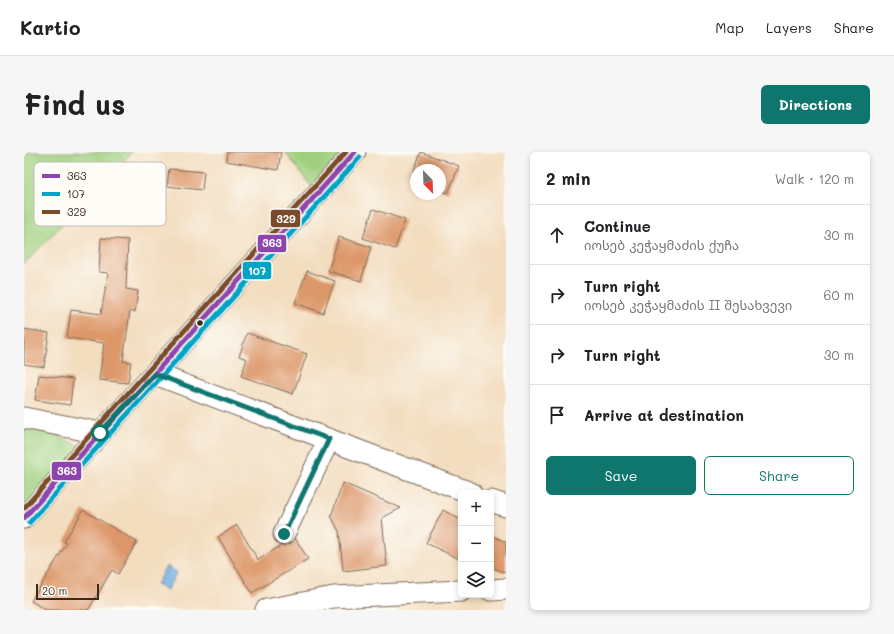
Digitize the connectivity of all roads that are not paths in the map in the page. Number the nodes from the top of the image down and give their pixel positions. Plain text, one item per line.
1 (355, 152) edge
2 (155, 374) junction
3 (24, 418) edge
4 (100, 433) junction
5 (329, 439) junction
6 (463, 490) edge
7 (494, 501) edge
8 (506, 506) edge
9 (24, 518) edge
10 (284, 534) dead end
11 (506, 589) edge
12 (494, 590) edge
13 (458, 591) edge
14 (333, 603) edge
15 (266, 610) edge

1 - 2 street
2 - 4 street
2 - 5 street
3 - 4 street
4 - 9 street
5 - 6 street
5 - 10 street
7 - 8 street
11 - 12 street
13 - 14 street
14 - 15 street

